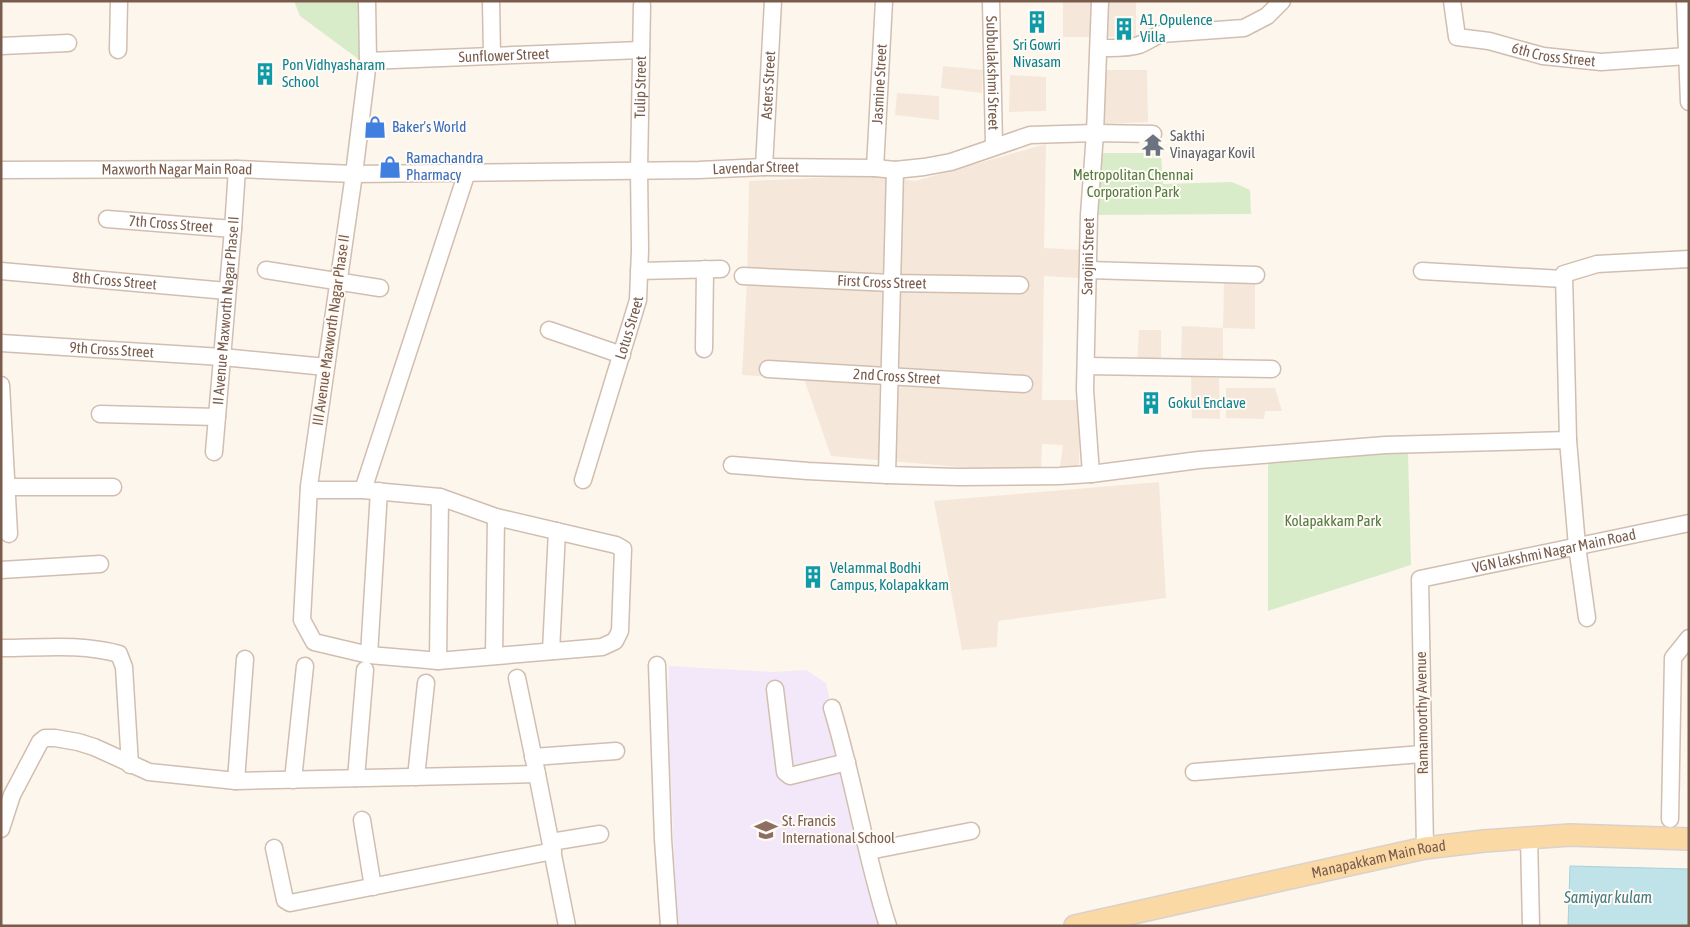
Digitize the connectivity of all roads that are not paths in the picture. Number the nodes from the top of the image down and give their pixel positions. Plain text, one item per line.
1 (119, 1) edge
2 (367, 1) edge
3 (491, 1) edge
4 (773, 1) edge
5 (884, 1) edge
6 (991, 1) edge
7 (1100, 1) edge
8 (1282, 1) edge
9 (1452, 1) edge
10 (1685, 1) edge
11 (642, 5) dead end
12 (68, 43) dead end
13 (1099, 44) junction
14 (1, 46) edge
15 (118, 50) dead end
16 (641, 50) junction
17 (492, 56) junction
18 (1687, 56) junction
19 (368, 61) junction
20 (1689, 102) edge
21 (1095, 133) junction
22 (1153, 134) dead end
23 (994, 146) junction
24 (764, 167) junction
25 (875, 168) junction
26 (237, 169) junction
27 (1, 170) edge
28 (639, 170) junction
29 (895, 170) junction
30 (467, 172) junction
31 (354, 174) junction
32 (107, 218) dead end
33 (233, 229) junction
34 (1689, 259) edge
35 (266, 270) dead end
36 (1088, 270) junction
37 (1422, 270) dead end
38 (1, 271) edge
39 (639, 271) junction
40 (1256, 275) dead end
41 (743, 276) dead end
42 (1563, 279) junction
43 (338, 282) junction
44 (892, 283) junction
45 (1020, 285) dead end
46 (380, 288) dead end
47 (227, 290) junction
48 (549, 330) dead end
49 (1, 343) edge
50 (704, 349) dead end
51 (622, 355) junction
52 (222, 357) junction
53 (1086, 366) junction
54 (326, 368) junction
55 (768, 369) dead end
56 (1272, 369) dead end
57 (890, 376) junction
58 (1, 383) edge
59 (1024, 384) dead end
60 (100, 414) dead end
61 (217, 417) junction
62 (1568, 440) junction
63 (214, 452) dead end
64 (732, 465) dead end
65 (1091, 474) junction
66 (886, 475) junction
67 (583, 480) dead end
68 (7, 487) junction
69 (113, 487) dead end
70 (309, 488) junction
71 (371, 490) junction
72 (440, 497) junction
73 (496, 518) junction
74 (1688, 528) edge
75 (557, 531) junction
76 (9, 534) dead end
77 (1577, 546) junction
78 (100, 564) dead end
79 (1, 570) edge
80 (1420, 579) joint
81 (1587, 618) dead end
82 (1688, 640) edge
83 (1, 648) edge
84 (551, 650) junction
85 (494, 655) junction
86 (245, 659) dead end
87 (438, 661) junction
88 (367, 662) junction
89 (657, 665) dead end
90 (305, 666) dead end
91 (517, 678) dead end
92 (426, 684) dead end
93 (775, 689) dead end
94 (832, 708) dead end
95 (616, 751) dead end
96 (1422, 754) junction
97 (533, 757) junction
98 (848, 762) junction
99 (130, 765) junction
100 (1194, 772) dead end
101 (537, 774) junction
102 (416, 777) junction
103 (356, 778) junction
104 (293, 780) junction
105 (236, 781) junction
106 (362, 820) dead end
107 (1670, 820) dead end
108 (1, 828) edge
109 (971, 831) dead end
110 (600, 834) dead end
111 (1529, 837) junction
112 (1689, 840) edge
113 (552, 846) junction
114 (274, 848) dead end
115 (1425, 848) junction
116 (869, 852) junction
117 (373, 887) junction
118 (567, 926) edge
119 (669, 926) edge
120 (888, 926) edge
121 (1075, 926) edge
122 (1531, 926) edge

1 - 15 street
2 - 19 street, III Avenue Maxworth Nagar Phase II
3 - 17 street
4 - 24 street, Asters Street
5 - 25 street, Jasmine Street
6 - 23 street, Subbulakshmi Street
7 - 13 street, Sarojini Street
8 - 13 street
9 - 18 street, 6th Cross Street
10 - 18 street
11 - 16 street, Tulip Street
12 - 14 street
13 - 21 street, Sarojini Street
16 - 17 street, Sunflower Street
16 - 28 street, Tulip Street
17 - 19 street, Sunflower Street
18 - 20 street
19 - 31 street, III Avenue Maxworth Nagar Phase II
21 - 22 street, Lavendar Street
21 - 23 street, Lavendar Street
21 - 36 street, Sarojini Street
23 - 29 street, Lavendar Street
24 - 25 street, Lavendar Street
24 - 28 street, Lavendar Street
25 - 29 street, Lavendar Street
26 - 27 street, Maxworth Nagar Main Road
26 - 31 street, Maxworth Nagar Main Road
26 - 33 street, II Avenue Maxworth Nagar Phase II
28 - 30 street, Lavendar Street
28 - 39 street, Lotus Street
29 - 44 street
30 - 31 street, Lavendar Street
30 - 71 street
31 - 43 street, III Avenue Maxworth Nagar Phase II
32 - 33 street, 7th Cross Street
33 - 47 street, II Avenue Maxworth Nagar Phase II
34 - 42 street
35 - 43 street
36 - 40 street
36 - 53 street, Sarojini Street
37 - 42 street
38 - 47 street, 8th Cross Street
39 - 50 street
39 - 51 street, Lotus Street
41 - 44 street, First Cross Street
42 - 62 street
43 - 46 street
43 - 54 street, III Avenue Maxworth Nagar Phase II
44 - 45 street, First Cross Street
44 - 57 street
47 - 52 street, II Avenue Maxworth Nagar Phase II
48 - 51 street
49 - 52 street, 9th Cross Street
51 - 67 street, Lotus Street
52 - 54 street, 9th Cross Street
52 - 61 street, II Avenue Maxworth Nagar Phase II
53 - 56 street
53 - 65 street, Sarojini Street
54 - 70 street, III Avenue Maxworth Nagar Phase II
55 - 57 street, 2nd Cross Street
57 - 59 street, 2nd Cross Street
57 - 66 street
58 - 68 street
60 - 61 street
61 - 63 street, II Avenue Maxworth Nagar Phase II
62 - 65 street
62 - 77 street
64 - 66 street
65 - 66 street
68 - 69 street
68 - 76 street
70 - 71 street
70 - 88 street, III Avenue Maxworth Nagar Phase II
71 - 72 street
71 - 88 street
72 - 73 street
72 - 87 street
73 - 75 street
73 - 85 street
74 - 77 street, VGN lakshmi Nagar Main Road
75 - 84 street
75 - 84 street, III Avenue Maxworth Nagar Phase II
77 - 80 street, VGN lakshmi Nagar Main Road
77 - 81 street
78 - 79 street
80 - 96 street, Ramamoorthy Avenue
82 - 107 street
83 - 99 street
84 - 85 street, III Avenue Maxworth Nagar Phase II
85 - 87 street, III Avenue Maxworth Nagar Phase II
86 - 105 street
87 - 88 street, III Avenue Maxworth Nagar Phase II
88 - 103 street
89 - 119 street
90 - 104 street
91 - 97 street
92 - 102 street
93 - 98 street
94 - 98 street
95 - 97 street
96 - 100 street
96 - 115 street, Ramamoorthy Avenue
97 - 101 street
98 - 116 street
99 - 105 street
99 - 108 street
101 - 102 street
101 - 113 street
102 - 103 street
103 - 104 street
104 - 105 street
106 - 117 street
109 - 116 street
110 - 113 street
111 - 112 main road, Manapakkam Main Road
111 - 115 main road, Manapakkam Main Road
111 - 122 street
113 - 117 street
113 - 118 street
114 - 117 street
115 - 121 main road, Manapakkam Main Road
116 - 120 street

